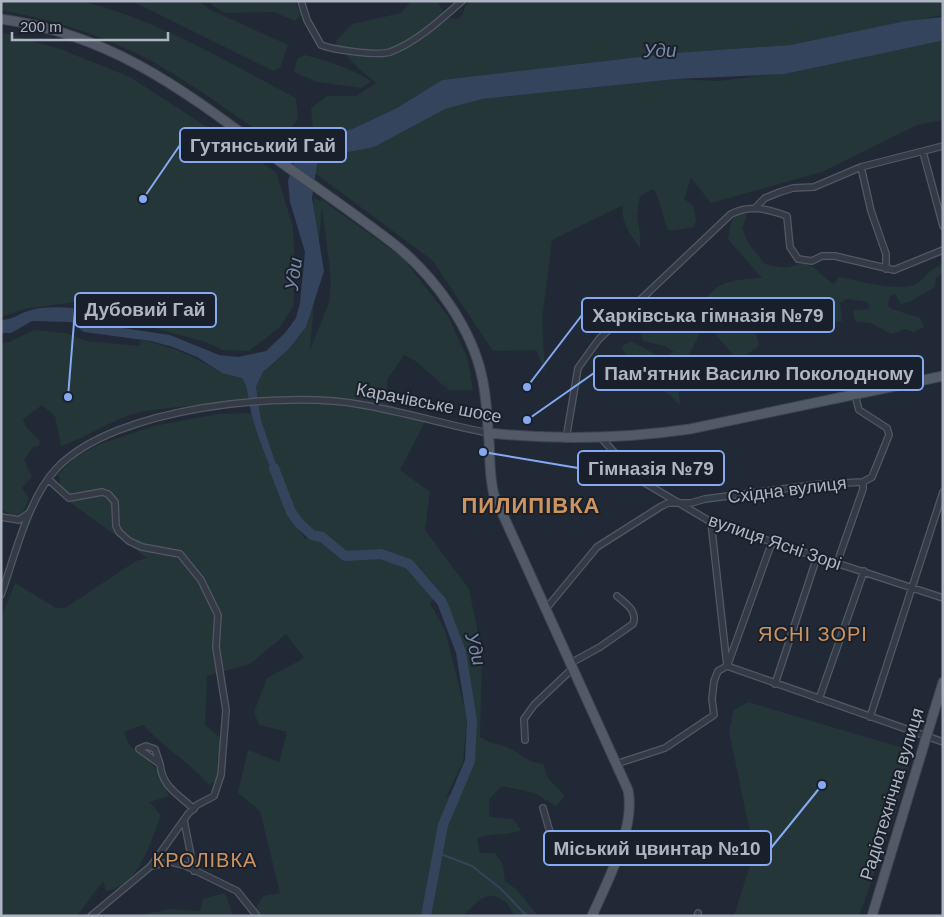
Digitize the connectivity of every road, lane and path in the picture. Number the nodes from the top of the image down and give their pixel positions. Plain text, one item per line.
1 (301, 1) edge
2 (462, 1) edge
3 (1, 20) edge
4 (943, 146) edge
5 (923, 152) junction
6 (861, 168) junction
7 (755, 208) junction
8 (943, 226) edge
9 (943, 250) edge
10 (886, 269) junction
11 (943, 376) edge
12 (855, 395) junction
13 (489, 433) junction
14 (601, 438) junction
15 (566, 439) junction
16 (48, 479) junction
17 (863, 482) junction
18 (943, 492) edge
19 (675, 502) junction
20 (31, 512) junction
21 (1, 517) edge
22 (712, 522) junction
23 (772, 542) junction
24 (817, 557) junction
25 (837, 563) junction
26 (864, 571) junction
27 (912, 588) junction
28 (1, 595) edge
29 (617, 596) dead end
30 (943, 598) edge
31 (545, 610) junction
32 (571, 666) junction
33 (727, 666) junction
34 (943, 682) edge
35 (775, 684) junction
36 (819, 700) junction
37 (870, 717) junction
38 (926, 736) junction
39 (526, 740) dead end
40 (943, 742) edge
41 (160, 764) dead end
42 (616, 764) junction
43 (543, 808) dead end
44 (194, 809) junction
45 (184, 820) junction
46 (553, 843) junction
47 (557, 861) dead end
48 (615, 862) junction
49 (151, 866) junction
50 (194, 871) junction
51 (91, 916) edge
52 (257, 916) edge
53 (592, 916) edge
54 (872, 916) edge

1 - 2 street
3 - 13 main road
4 - 5 street
5 - 6 street
5 - 8 street
6 - 7 street
6 - 10 street
7 - 10 street
7 - 15 street
9 - 10 street
11 - 12 main road, Карачівське шосе
12 - 14 main road, Карачівське шосе
12 - 17 street
13 - 15 main road, Карачівське шосе
13 - 16 street, Карачівське шосе
13 - 31 main road
14 - 15 main road, Карачівське шосе
14 - 19 street, вулиця Ясні Зорі
16 - 20 street, Карачівське шосе
16 - 44 street
17 - 19 street, Східна вулиця
17 - 25 street
18 - 27 street
19 - 22 street, вулиця Ясні Зорі
19 - 31 street, Східна вулиця
20 - 21 street
20 - 28 street, Карачівське шосе
22 - 23 street, вулиця Ясні Зорі
22 - 33 street
23 - 24 street, вулиця Ясні Зорі
23 - 33 street
24 - 25 street, вулиця Ясні Зорі
24 - 35 street
25 - 26 street, вулиця Ясні Зорі
26 - 27 street, вулиця Ясні Зорі
26 - 36 street
27 - 30 street, вулиця Ясні Зорі
27 - 37 street
29 - 32 street
31 - 32 main road
32 - 39 street
32 - 42 main road
33 - 35 street
33 - 42 street
34 - 38 main road, Радіотехнічна вулиця
35 - 36 street
36 - 37 street
37 - 38 street
38 - 40 street
38 - 54 main road, Радіотехнічна вулиця
41 - 44 street
42 - 48 main road
43 - 46 street
44 - 45 street
45 - 49 street
45 - 50 street
46 - 47 street
46 - 48 street
48 - 53 main road
49 - 50 street
49 - 51 street
50 - 52 street

